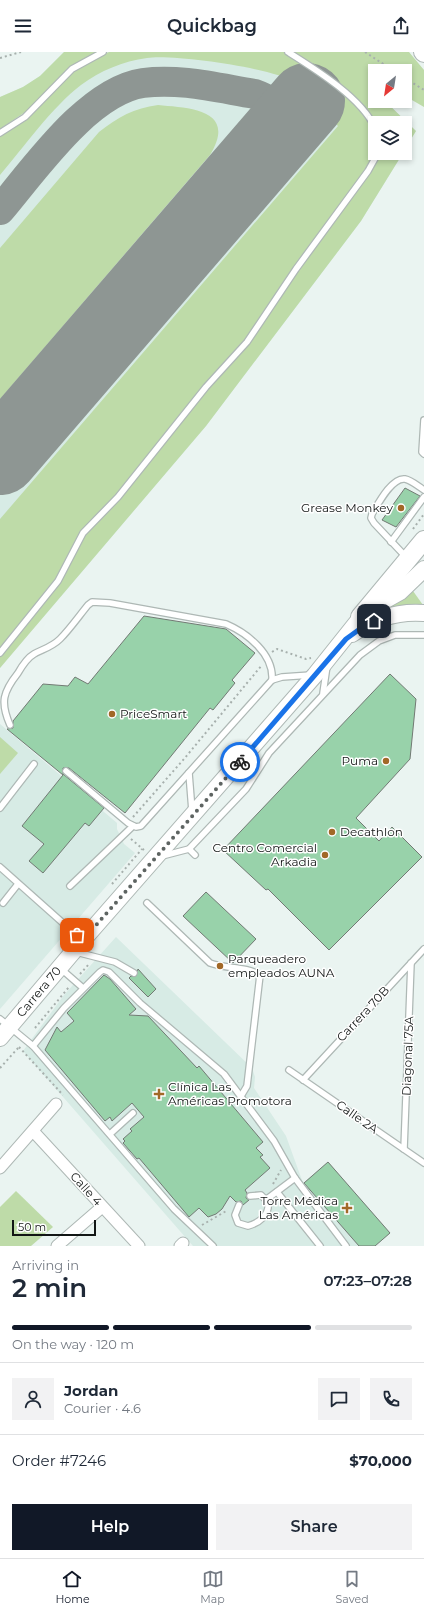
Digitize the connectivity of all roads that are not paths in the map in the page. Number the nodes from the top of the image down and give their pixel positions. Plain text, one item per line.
1 (103, 52) edge
2 (288, 52) edge
3 (368, 116) edge
4 (0, 133) edge
5 (374, 160) edge
6 (424, 420) edge
7 (424, 454) edge
8 (424, 490) edge
9 (424, 497) edge
10 (424, 540) edge
11 (391, 542) junction
12 (408, 558) junction
13 (424, 569) edge
14 (424, 613) edge
15 (360, 616) junction
16 (424, 635) edge
17 (346, 639) junction
18 (0, 654) edge
19 (328, 660) junction
20 (315, 675) junction
21 (272, 680) junction
22 (323, 694) junction
23 (10, 725) dead end
24 (34, 764) dead end
25 (66, 771) dead end
26 (189, 773) junction
27 (0, 808) edge
28 (192, 816) junction
29 (130, 825) junction
30 (189, 849) junction
31 (195, 855) dead end
32 (152, 856) junction
33 (0, 868) edge
34 (18, 884) junction
35 (70, 886) dead end
36 (4, 903) dead end
37 (147, 903) dead end
38 (78, 946) junction
39 (424, 949) edge
40 (411, 963) junction
41 (60, 968) junction
42 (134, 973) dead end
43 (83, 988) junction
44 (3, 1028) edge
45 (33, 1046) junction
46 (289, 1070) dead end
47 (303, 1080) junction
48 (241, 1096) junction
49 (56, 1104) dead end
50 (133, 1113) dead end
51 (33, 1131) junction
52 (110, 1134) junction
53 (404, 1149) junction
54 (424, 1164) edge
55 (0, 1168) edge
56 (295, 1178) junction
57 (277, 1192) junction
58 (250, 1196) dead end
59 (267, 1200) junction
60 (239, 1205) dead end
61 (102, 1207) junction
62 (57, 1246) edge
63 (139, 1246) edge
64 (213, 1246) edge
65 (320, 1246) edge
66 (346, 1246) edge

1 - 4 lane
2 - 3 lane
5 - 18 lane
6 - 7 lane
8 - 11 lane
9 - 11 lane
10 - 12 main road
11 - 12 lane
12 - 15 main road
13 - 15 main road, Carrera 70
14 - 17 main road, Carrera 70
15 - 17 main road, Carrera 70
16 - 22 lane
17 - 19 main road, Carrera 70
19 - 20 main road, Carrera 70
19 - 22 lane
20 - 21 lane
20 - 28 main road, Carrera 70
21 - 23 lane
21 - 26 lane
22 - 30 lane
24 - 27 lane
25 - 29 lane
26 - 28 lane
26 - 29 lane
28 - 32 main road, Carrera 70
29 - 35 lane
30 - 31 lane
30 - 32 lane
32 - 38 main road, Carrera 70
33 - 34 lane
34 - 36 lane
34 - 38 lane
37 - 48 lane
38 - 41 main road, Carrera 70
38 - 42 lane
39 - 40 lane, Carrera 70B
40 - 47 lane, Carrera 70B
40 - 53 lane, Diagonal 75A
41 - 43 lane
41 - 44 main road, Carrera 70
43 - 45 lane
43 - 48 lane
44 - 45 lane
45 - 52 lane
46 - 47 lane, Calle 2A
47 - 53 lane, Calle 2A
48 - 56 lane
49 - 51 street
50 - 52 lane
51 - 55 street
51 - 61 street, Calle 4
52 - 64 lane
53 - 54 lane, Calle 2A
56 - 57 lane
56 - 66 lane
57 - 59 lane
57 - 65 lane
58 - 59 lane
59 - 60 lane
61 - 62 street
61 - 63 street, Calle 4

